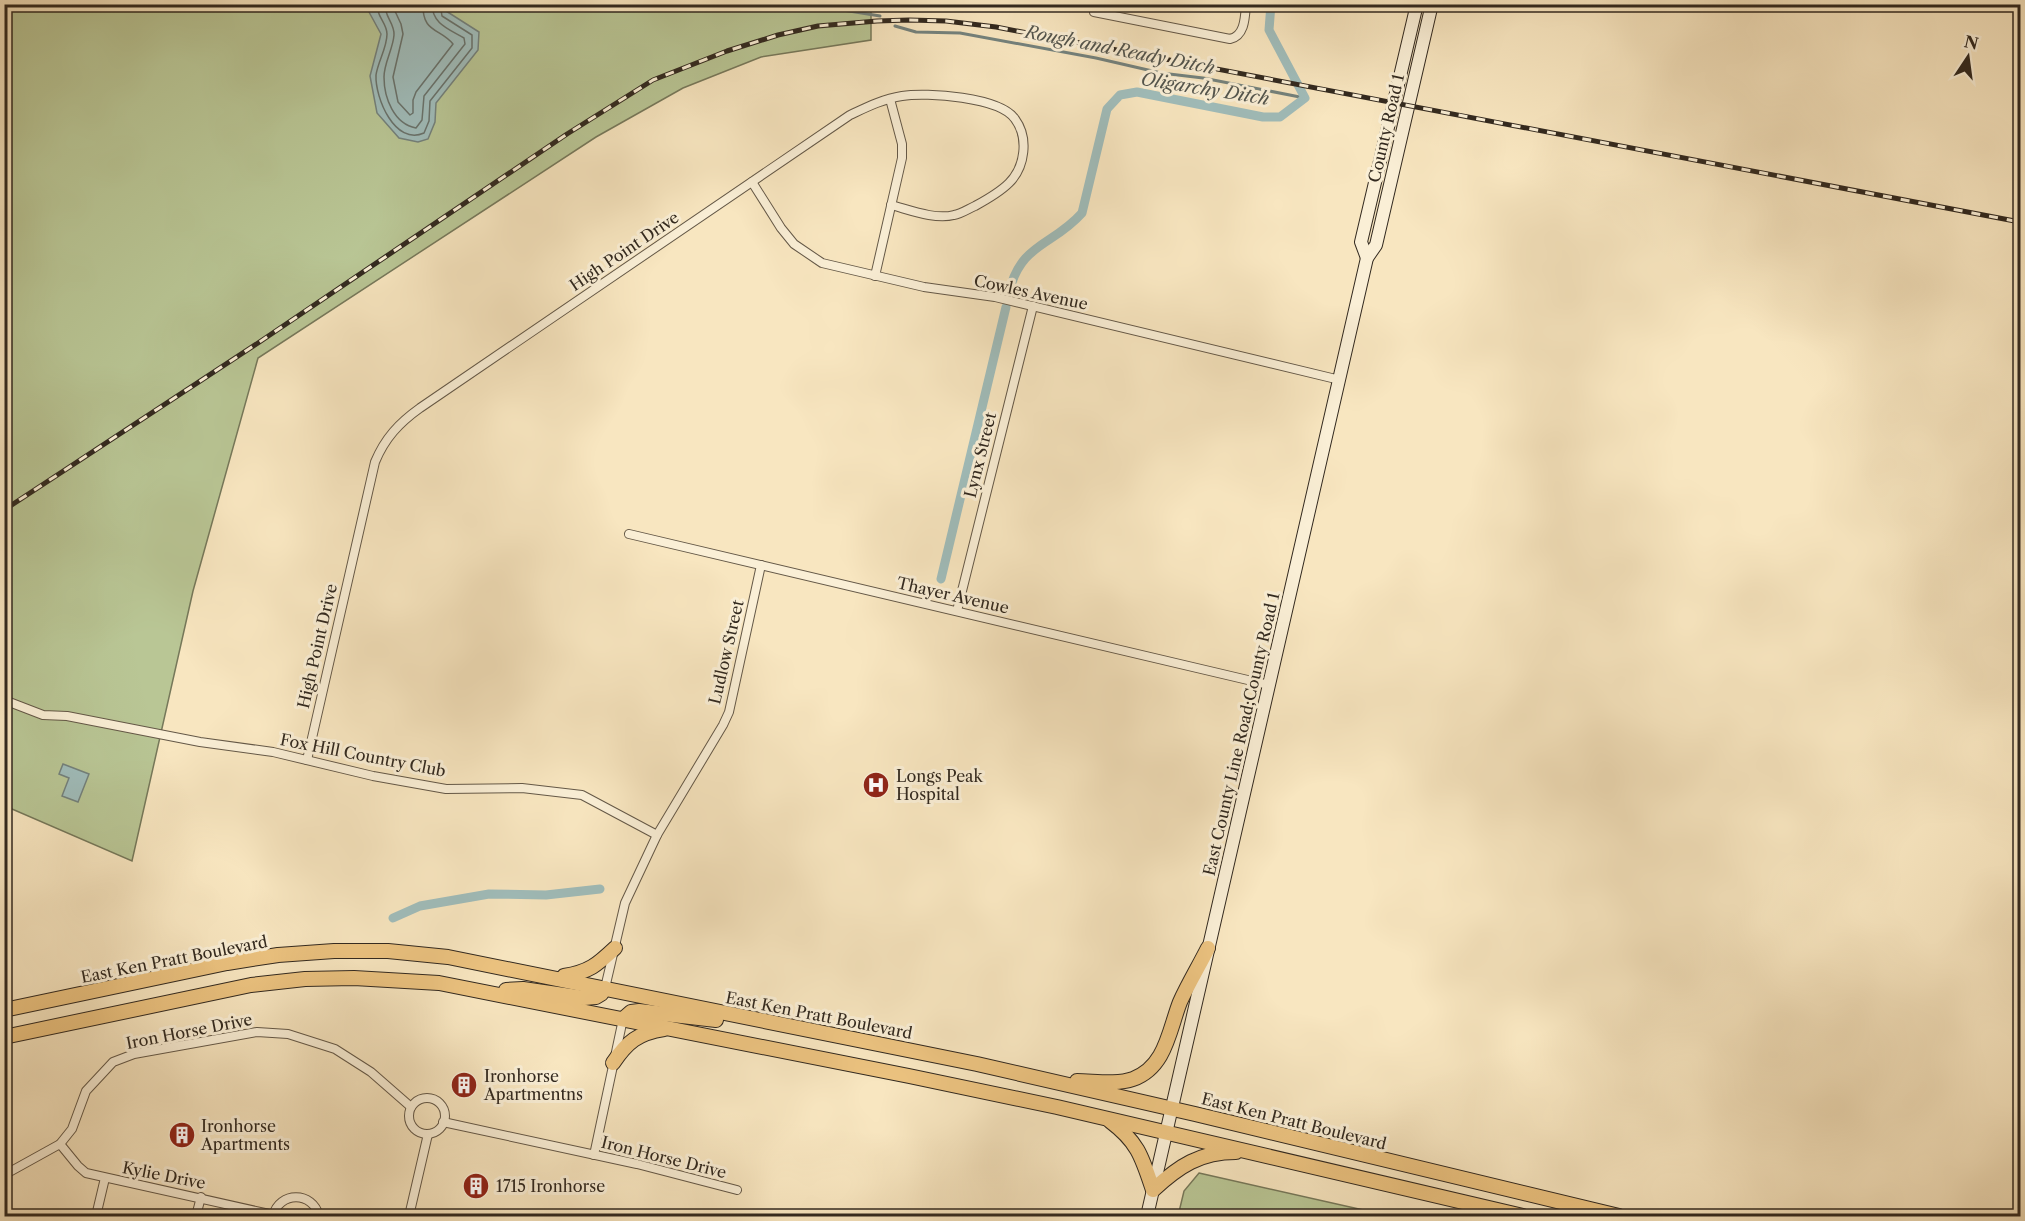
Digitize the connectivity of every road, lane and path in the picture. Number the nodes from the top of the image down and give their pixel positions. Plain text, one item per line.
1 (1095, 4) edge
2 (1246, 4) edge
3 (1417, 4) edge
4 (1432, 4) edge
5 (890, 99) junction
6 (752, 182) junction
7 (891, 205) junction
8 (1367, 258) junction
9 (874, 276) junction
10 (1032, 306) junction
11 (1340, 380) junction
12 (629, 534) dead end
13 (761, 565) junction
14 (957, 611) junction
15 (1269, 685) junction
16 (4, 699) edge
17 (307, 760) junction
18 (657, 835) junction
19 (615, 948) junction
20 (1208, 948) junction
21 (555, 978) junction
22 (605, 988) junction
23 (489, 992) junction
24 (4, 1010) edge
25 (727, 1014) junction
26 (623, 1019) junction
27 (670, 1028) junction
28 (4, 1037) edge
29 (613, 1063) junction
30 (1044, 1080) junction
31 (411, 1107) junction
32 (1172, 1108) junction
33 (1106, 1118) junction
34 (443, 1122) junction
35 (1166, 1132) junction
36 (428, 1134) junction
37 (60, 1144) junction
38 (1254, 1152) junction
39 (594, 1155) junction
40 (4, 1175) edge
41 (105, 1178) junction
42 (737, 1190) dead end
43 (1153, 1190) junction
44 (201, 1197) junction
45 (96, 1216) edge
46 (196, 1216) edge
47 (274, 1216) edge
48 (319, 1216) edge
49 (409, 1216) edge
50 (1147, 1216) edge
51 (1523, 1216) edge
52 (1619, 1216) edge

1 - 2 street
3 - 8 main road
4 - 8 main road, County Road 1
5 - 6 street, High Point Drive
5 - 7 street
5 - 7 street, High Point Drive
6 - 9 street, Cowles Avenue
6 - 17 street, High Point Drive
7 - 9 street
8 - 11 main road, East County Line Road;County Road 1
9 - 10 street, Cowles Avenue
10 - 11 street, Cowles Avenue
10 - 14 street, Lynx Street
11 - 15 main road, East County Line Road;County Road 1
12 - 13 street, Thayer Avenue
13 - 14 street, Thayer Avenue
13 - 18 street, Ludlow Street
14 - 15 street, Thayer Avenue
15 - 20 main road, East County Line Road;County Road 1
16 - 17 street, Fox Hill Country Club
17 - 18 street, Fox Hill Country Club
18 - 19 street
19 - 21 highway
19 - 22 street
20 - 30 highway
20 - 32 main road, East County Line Road;County Road 1
21 - 22 highway, East Ken Pratt Boulevard
21 - 24 highway, East Ken Pratt Boulevard
22 - 23 highway
22 - 25 highway, East Ken Pratt Boulevard
23 - 26 highway
23 - 28 highway
25 - 26 highway
25 - 30 highway, East Ken Pratt Boulevard
26 - 27 highway
26 - 29 street
27 - 29 highway
27 - 33 highway
29 - 39 street
30 - 32 highway, East Ken Pratt Boulevard
31 - 34 street
31 - 36 street
31 - 37 street, Iron Horse Drive
32 - 35 main road, East County Line Road;County Road 1
32 - 52 highway, East Ken Pratt Boulevard
33 - 35 highway
33 - 43 highway
34 - 36 street
34 - 39 street, Iron Horse Drive
35 - 38 highway
35 - 43 main road, East County Line Road;County Road 1
36 - 49 street
37 - 40 street, Iron Horse Drive
37 - 41 street, Kylie Drive
38 - 43 highway
38 - 51 highway
39 - 42 street, Iron Horse Drive
41 - 44 street, Kylie Drive
41 - 45 street
43 - 50 main road, East County Line Road;County Road 1
44 - 46 street
44 - 47 street, Kylie Drive
47 - 48 street

